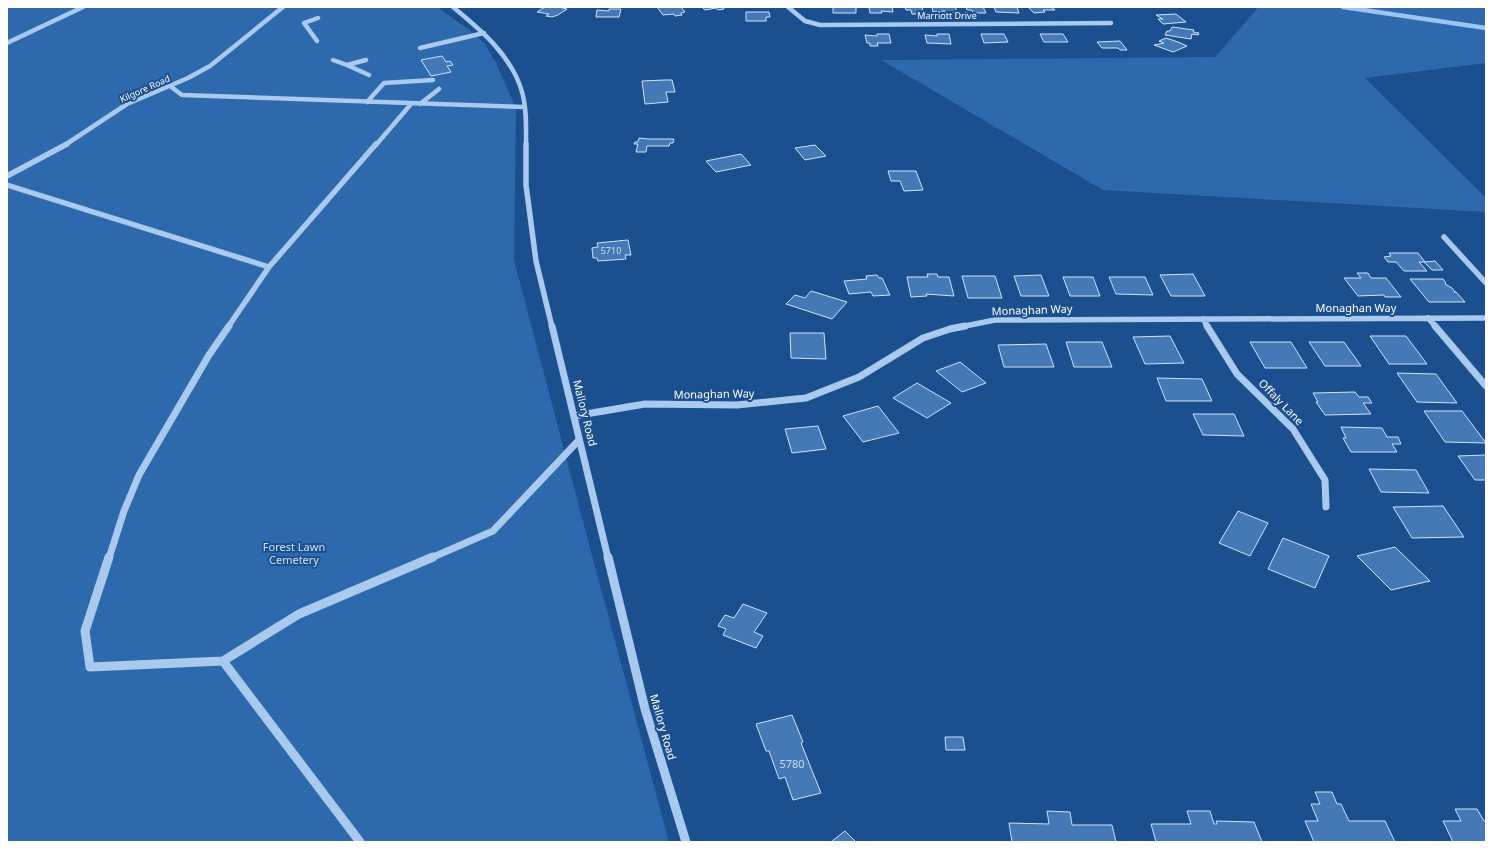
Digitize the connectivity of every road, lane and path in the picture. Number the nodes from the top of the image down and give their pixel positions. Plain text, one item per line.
1 (84, 7) edge
2 (283, 7) edge
3 (453, 7) edge
4 (788, 7) edge
5 (318, 18) dead end
6 (1111, 23) dead end
7 (484, 33) junction
8 (317, 40) dead end
9 (7, 43) edge
10 (420, 48) dead end
11 (333, 60) dead end
12 (366, 60) dead end
13 (347, 65) junction
14 (369, 75) dead end
15 (433, 80) dead end
16 (170, 86) junction
17 (439, 89) dead end
18 (367, 102) junction
19 (411, 104) junction
20 (420, 104) junction
21 (525, 107) junction
22 (7, 176) edge
23 (7, 185) edge
24 (1444, 237) dead end
25 (269, 267) junction
26 (1486, 283) edge
27 (1428, 318) junction
28 (1486, 318) edge
29 (1203, 319) junction
30 (1486, 386) edge
31 (574, 416) junction
32 (579, 440) junction
33 (1326, 507) dead end
34 (222, 661) junction
35 (360, 842) edge
36 (686, 842) edge

1 - 9 street
2 - 16 street, Kilgore Road
3 - 7 street, Mallory Road
4 - 6 street, Marriott Drive
5 - 8 street
7 - 10 street
7 - 21 street, Mallory Road
11 - 13 street
12 - 13 street
13 - 14 street
15 - 18 street
16 - 18 street
16 - 22 street, Kilgore Road
17 - 20 street
18 - 19 street
19 - 20 street
19 - 25 street
20 - 21 street
21 - 31 street, Mallory Road
23 - 25 street
24 - 26 street
25 - 34 street
27 - 28 street, Monaghan Way
27 - 29 street, Monaghan Way
27 - 30 street
29 - 31 street, Monaghan Way
29 - 33 street, Offaly Lane
31 - 32 street, Mallory Road
32 - 34 street
32 - 36 street, Mallory Road
34 - 35 street

